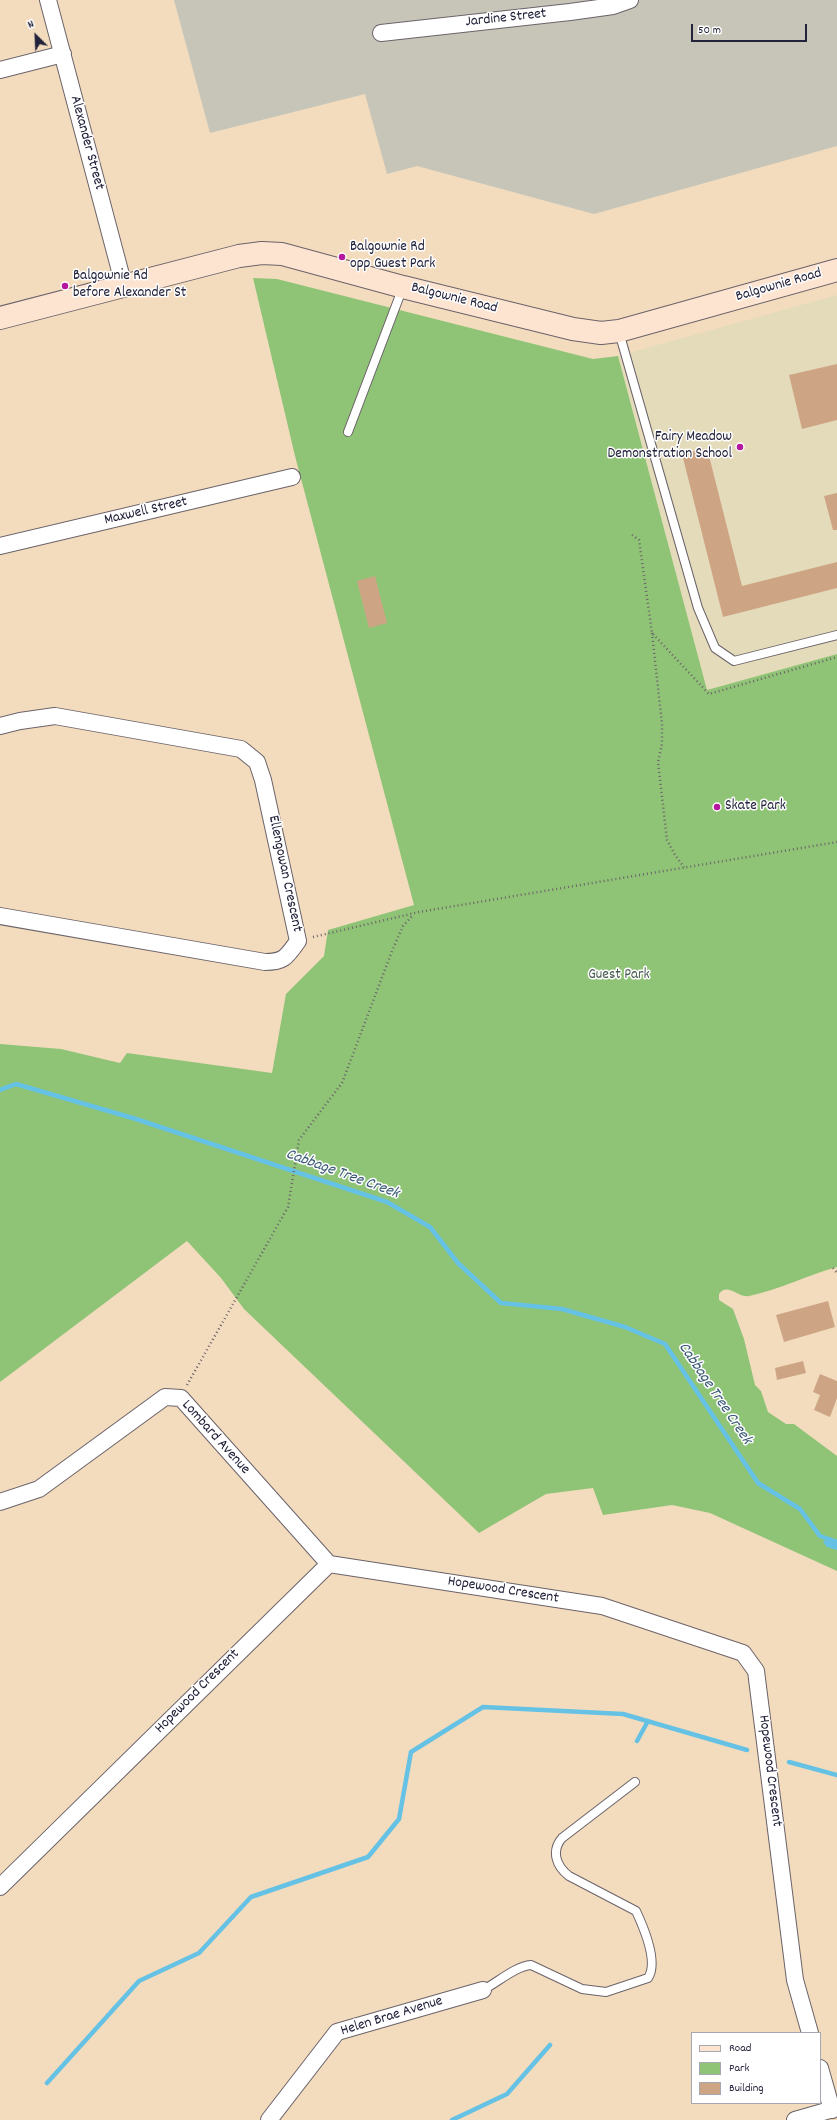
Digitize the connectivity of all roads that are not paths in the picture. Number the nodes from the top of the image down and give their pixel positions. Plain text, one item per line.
1 (48, 0) edge
2 (630, 0) edge
3 (381, 33) dead end
4 (63, 54) junction
5 (0, 70) edge
6 (837, 270) edge
7 (124, 286) junction
8 (403, 287) junction
9 (0, 318) edge
10 (619, 331) junction
11 (348, 432) dead end
12 (292, 477) dead end
13 (0, 546) edge
14 (837, 635) edge
15 (0, 726) edge
16 (0, 916) edge
17 (0, 1502) edge
18 (328, 1564) junction
19 (635, 1782) dead end
20 (0, 1887) edge
21 (483, 1990) joint
22 (810, 2032) edge
23 (821, 2071) edge
24 (834, 2109) edge
25 (269, 2120) edge
26 (795, 2120) edge

1 - 4 street, Alexander Street
2 - 3 street, Jardine Street
4 - 5 street
4 - 7 street, Alexander Street
6 - 10 main road, Balgownie Road
7 - 8 main road, Balgownie Road
7 - 9 main road, Balgownie Road
8 - 10 main road, Balgownie Road
8 - 11 lane
10 - 14 lane
12 - 13 street, Maxwell Street
15 - 16 street, Ellengowan Crescent
17 - 18 street, Lombard Avenue
18 - 20 street, Hopewood Crescent
18 - 22 street, Hopewood Crescent
19 - 21 lane
21 - 25 street, Helen Brae Avenue
23 - 24 street
24 - 26 street

